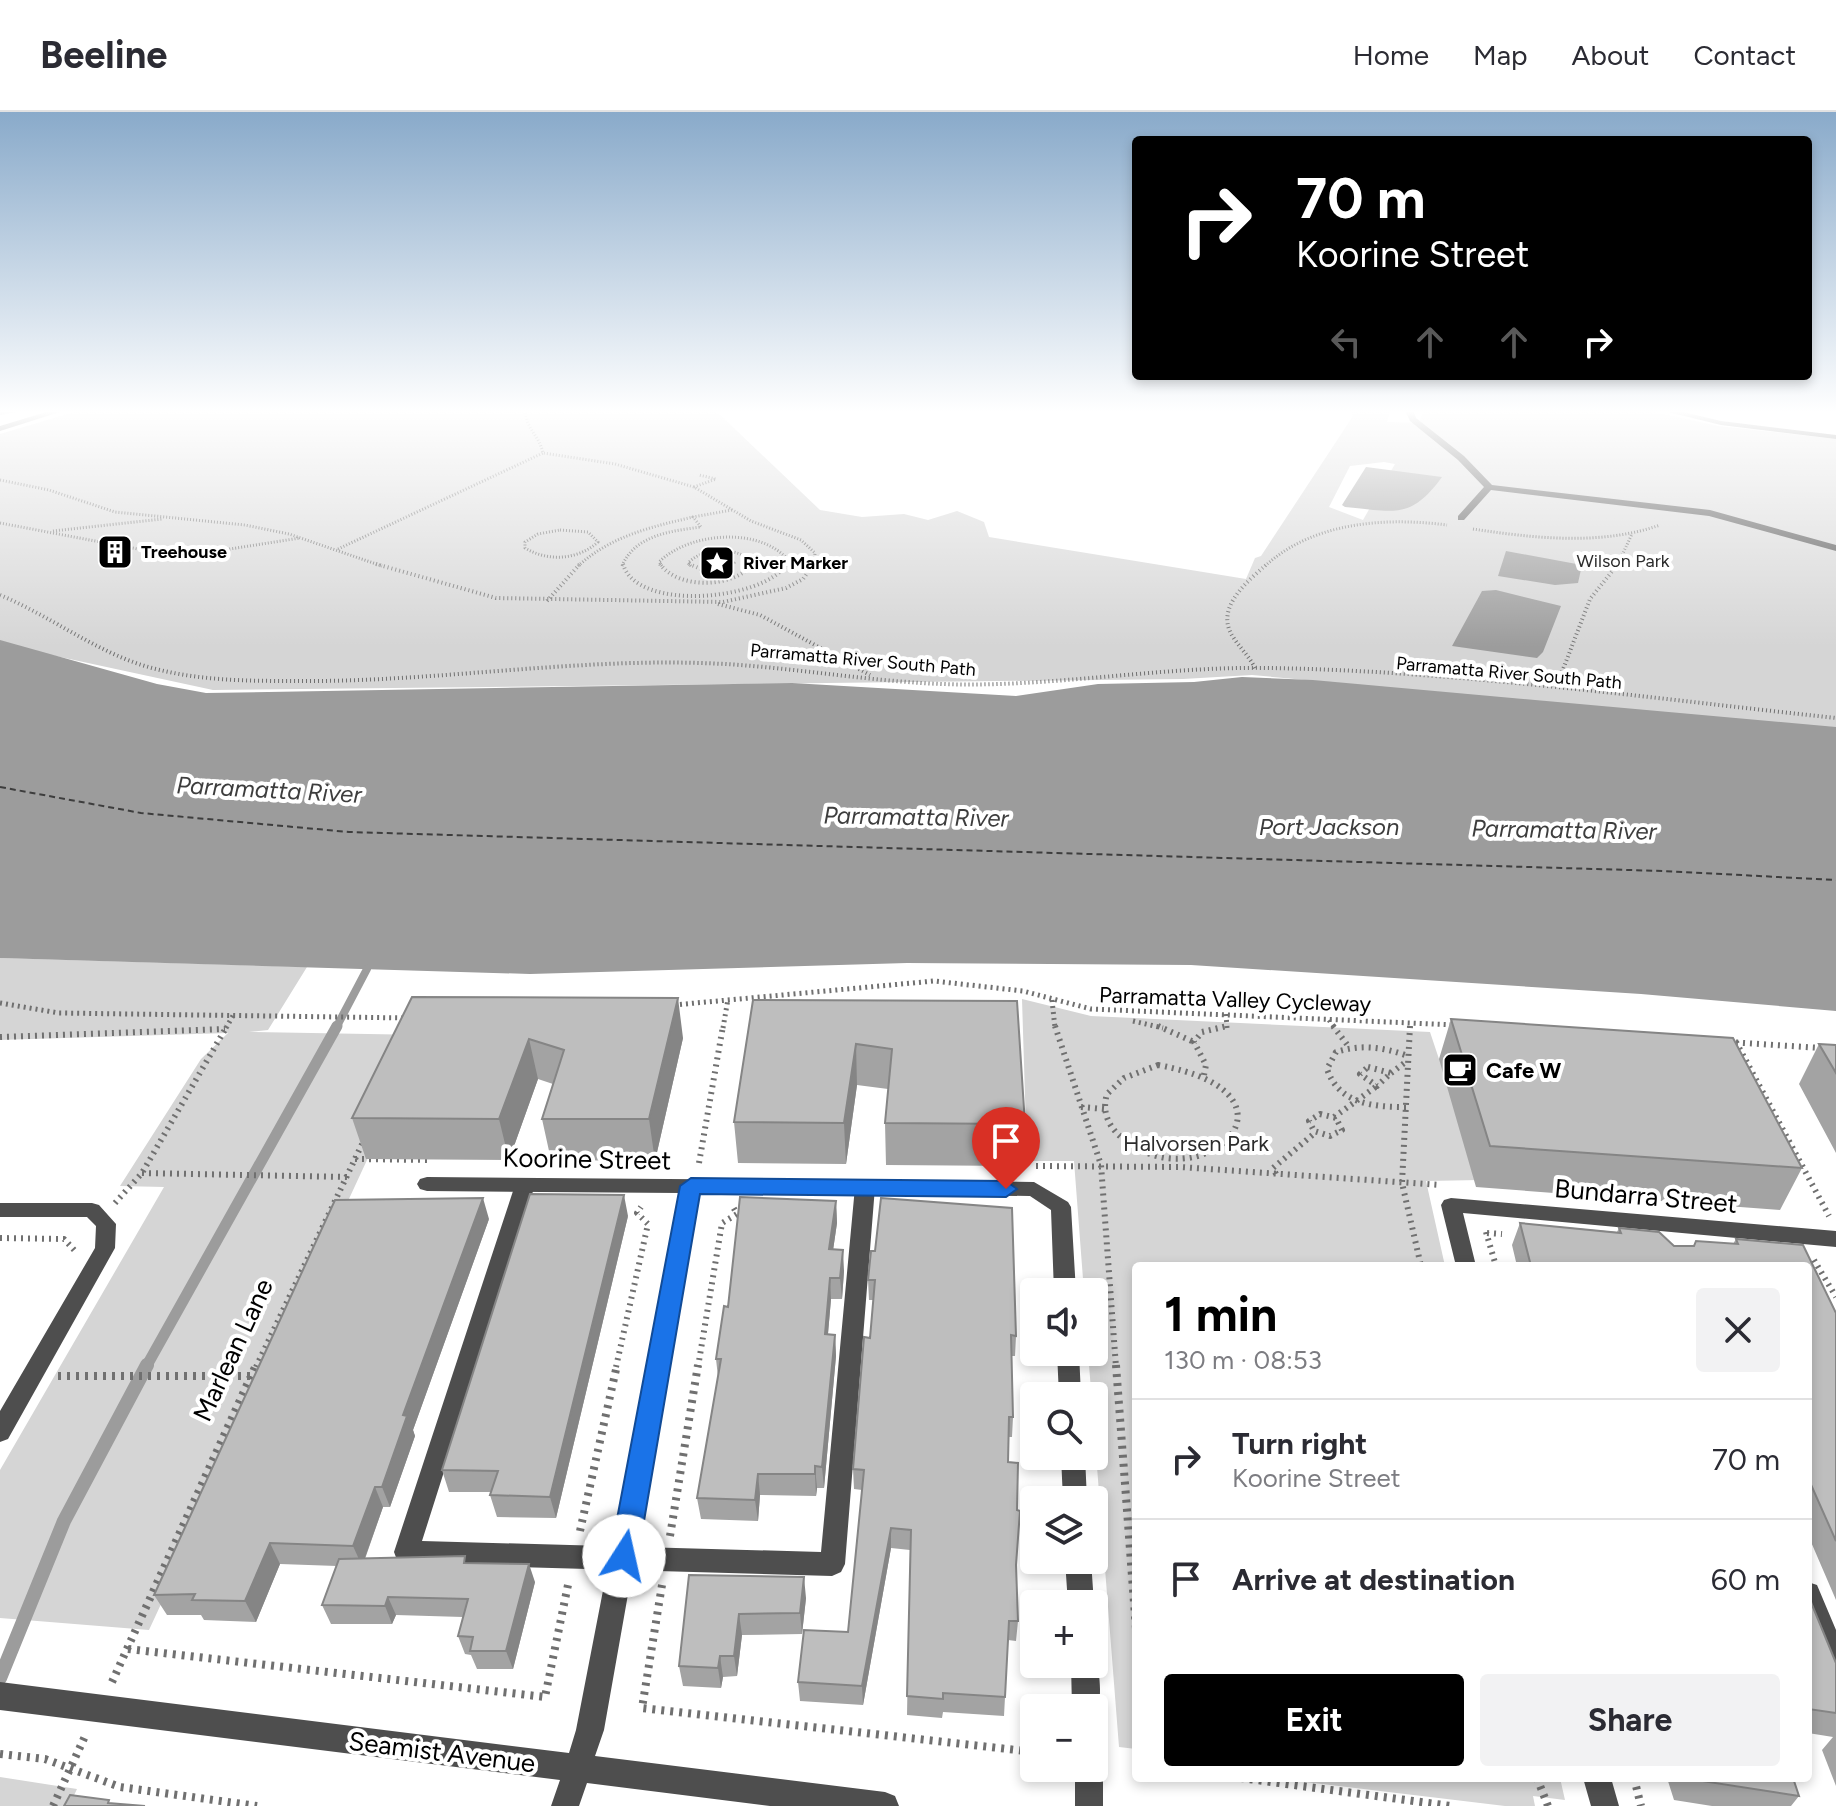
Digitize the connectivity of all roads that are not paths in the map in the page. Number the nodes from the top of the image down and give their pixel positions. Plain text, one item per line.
1 (1487, 489) edge
2 (1505, 489) edge
3 (1462, 523) road end
4 (1836, 548) edge
5 (427, 1184) dead end
6 (525, 1185) junction
7 (691, 1186) junction
8 (865, 1187) junction
9 (0, 1210) edge
10 (1655, 1223) junction
11 (1836, 1239) edge
12 (1667, 1252) edge
13 (1465, 1262) edge
14 (1064, 1278) edge
15 (0, 1432) edge
16 (624, 1556) junction
17 (1812, 1604) edge
18 (1836, 1661) edge
19 (0, 1696) edge
20 (576, 1768) junction
21 (1089, 1782) edge
22 (1598, 1782) edge
23 (565, 1806) edge
24 (885, 1806) edge
25 (1089, 1806) edge
26 (1605, 1806) edge

1 - 3 street
2 - 4 street
5 - 6 street, Koorine Street
6 - 7 street, Koorine Street
6 - 16 street
7 - 8 street, Koorine Street
7 - 16 street
8 - 14 street, Koorine Street
8 - 16 street
9 - 15 street
10 - 11 street, Bundarra Street
10 - 12 street
10 - 13 street, Bundarra Street
16 - 20 street
17 - 18 street
19 - 20 street, Seamist Avenue
20 - 23 street
20 - 24 street, Seamist Avenue
21 - 25 street
22 - 26 street

